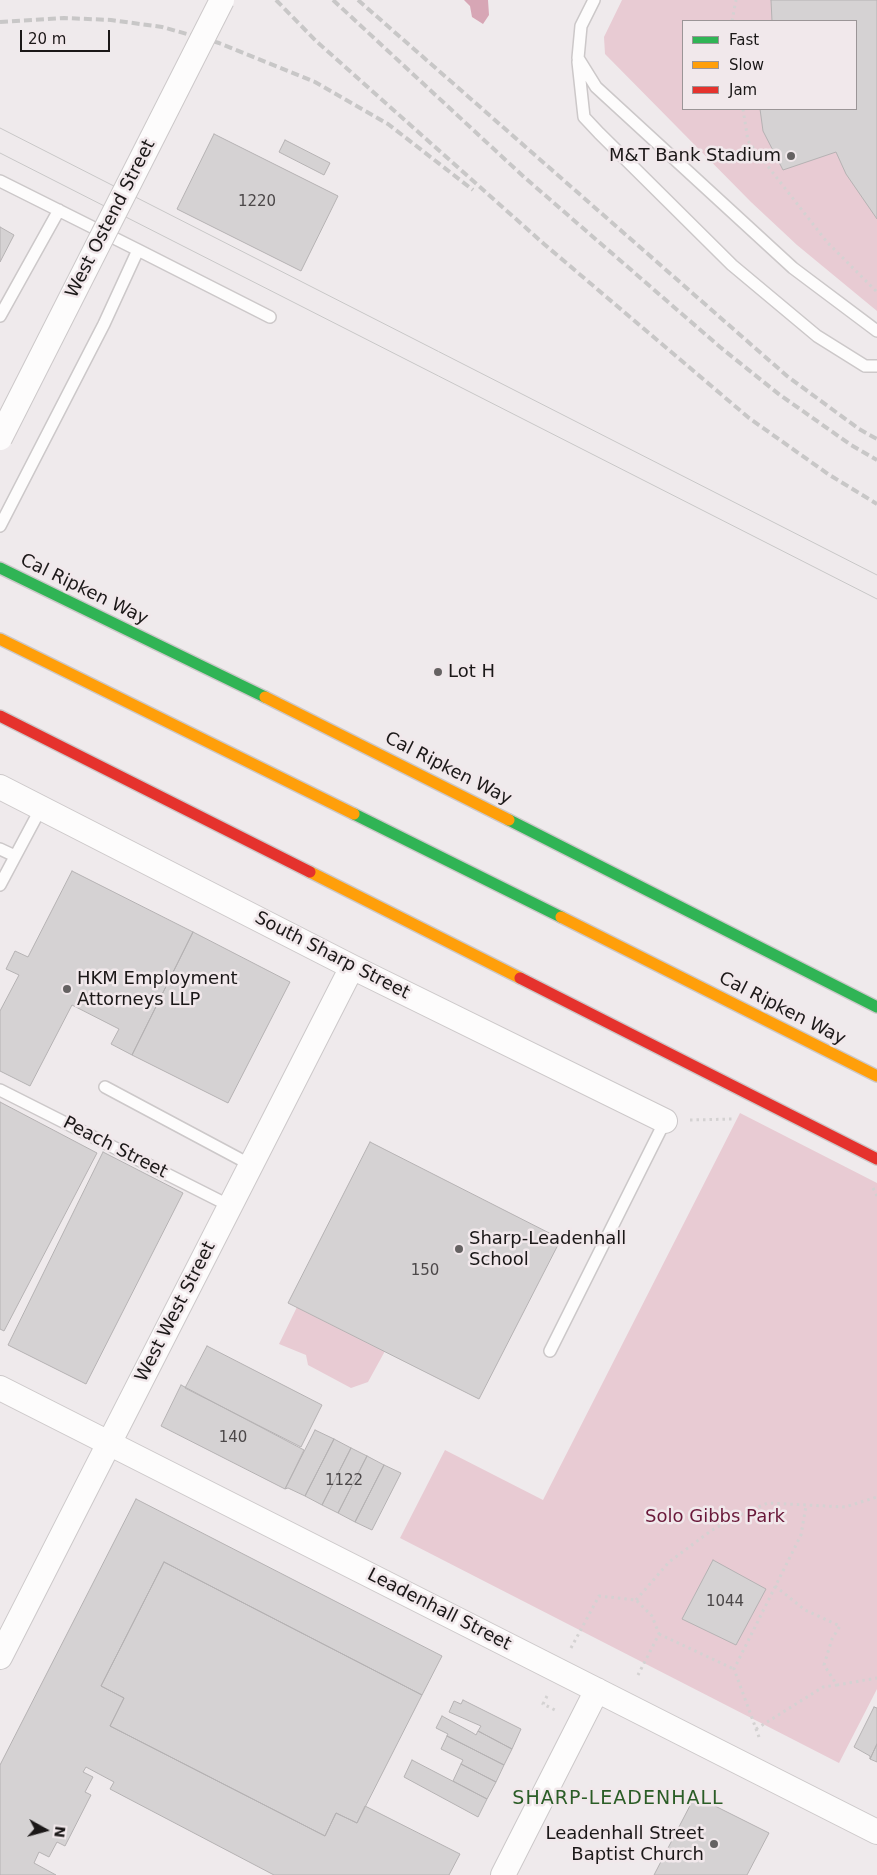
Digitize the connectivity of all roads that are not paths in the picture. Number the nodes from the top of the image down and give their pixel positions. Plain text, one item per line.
1 (222, 0) edge
2 (594, 0) edge
3 (578, 58) junction
4 (0, 180) edge
5 (59, 210) junction
6 (138, 250) junction
7 (0, 316) edge
8 (270, 318) dead end
9 (877, 331) edge
10 (877, 366) edge
11 (0, 438) edge
12 (0, 526) edge
13 (0, 568) edge
14 (0, 639) edge
15 (0, 716) edge
16 (0, 787) edge
17 (41, 808) junction
18 (0, 849) edge
19 (15, 856) junction
20 (602, 866) junction
21 (0, 885) edge
22 (770, 940) dead end
23 (352, 967) junction
24 (877, 1007) edge
25 (877, 1076) edge
26 (105, 1087) dead end
27 (0, 1090) edge
28 (665, 1121) joint
29 (877, 1159) edge
30 (251, 1165) junction
31 (230, 1206) junction
32 (550, 1351) dead end
33 (0, 1388) edge
34 (109, 1443) junction
35 (0, 1657) edge
36 (597, 1690) junction
37 (877, 1832) edge
38 (503, 1875) edge

1 - 11 street, West Ostend Street, bridge
2 - 3 lane
3 - 9 lane
3 - 10 lane
4 - 5 lane
5 - 6 lane
5 - 7 lane
6 - 8 lane
6 - 12 lane
13 - 20 highway, Cal Ripken Way
14 - 25 highway, Cal Ripken Way
15 - 29 highway
16 - 17 street, South Sharp Street
17 - 19 lane
17 - 23 street, South Sharp Street
18 - 19 lane
19 - 21 lane
20 - 22 highway
20 - 24 highway, Cal Ripken Way
23 - 28 street, South Sharp Street
23 - 30 street, West West Street
26 - 30 lane
27 - 31 lane, Peach Street
28 - 32 lane
30 - 31 street, West West Street
31 - 34 street, West West Street
33 - 34 street, Leadenhall Street
34 - 35 street, West West Street
34 - 36 street, Leadenhall Street
36 - 37 street, Leadenhall Street
36 - 38 street

